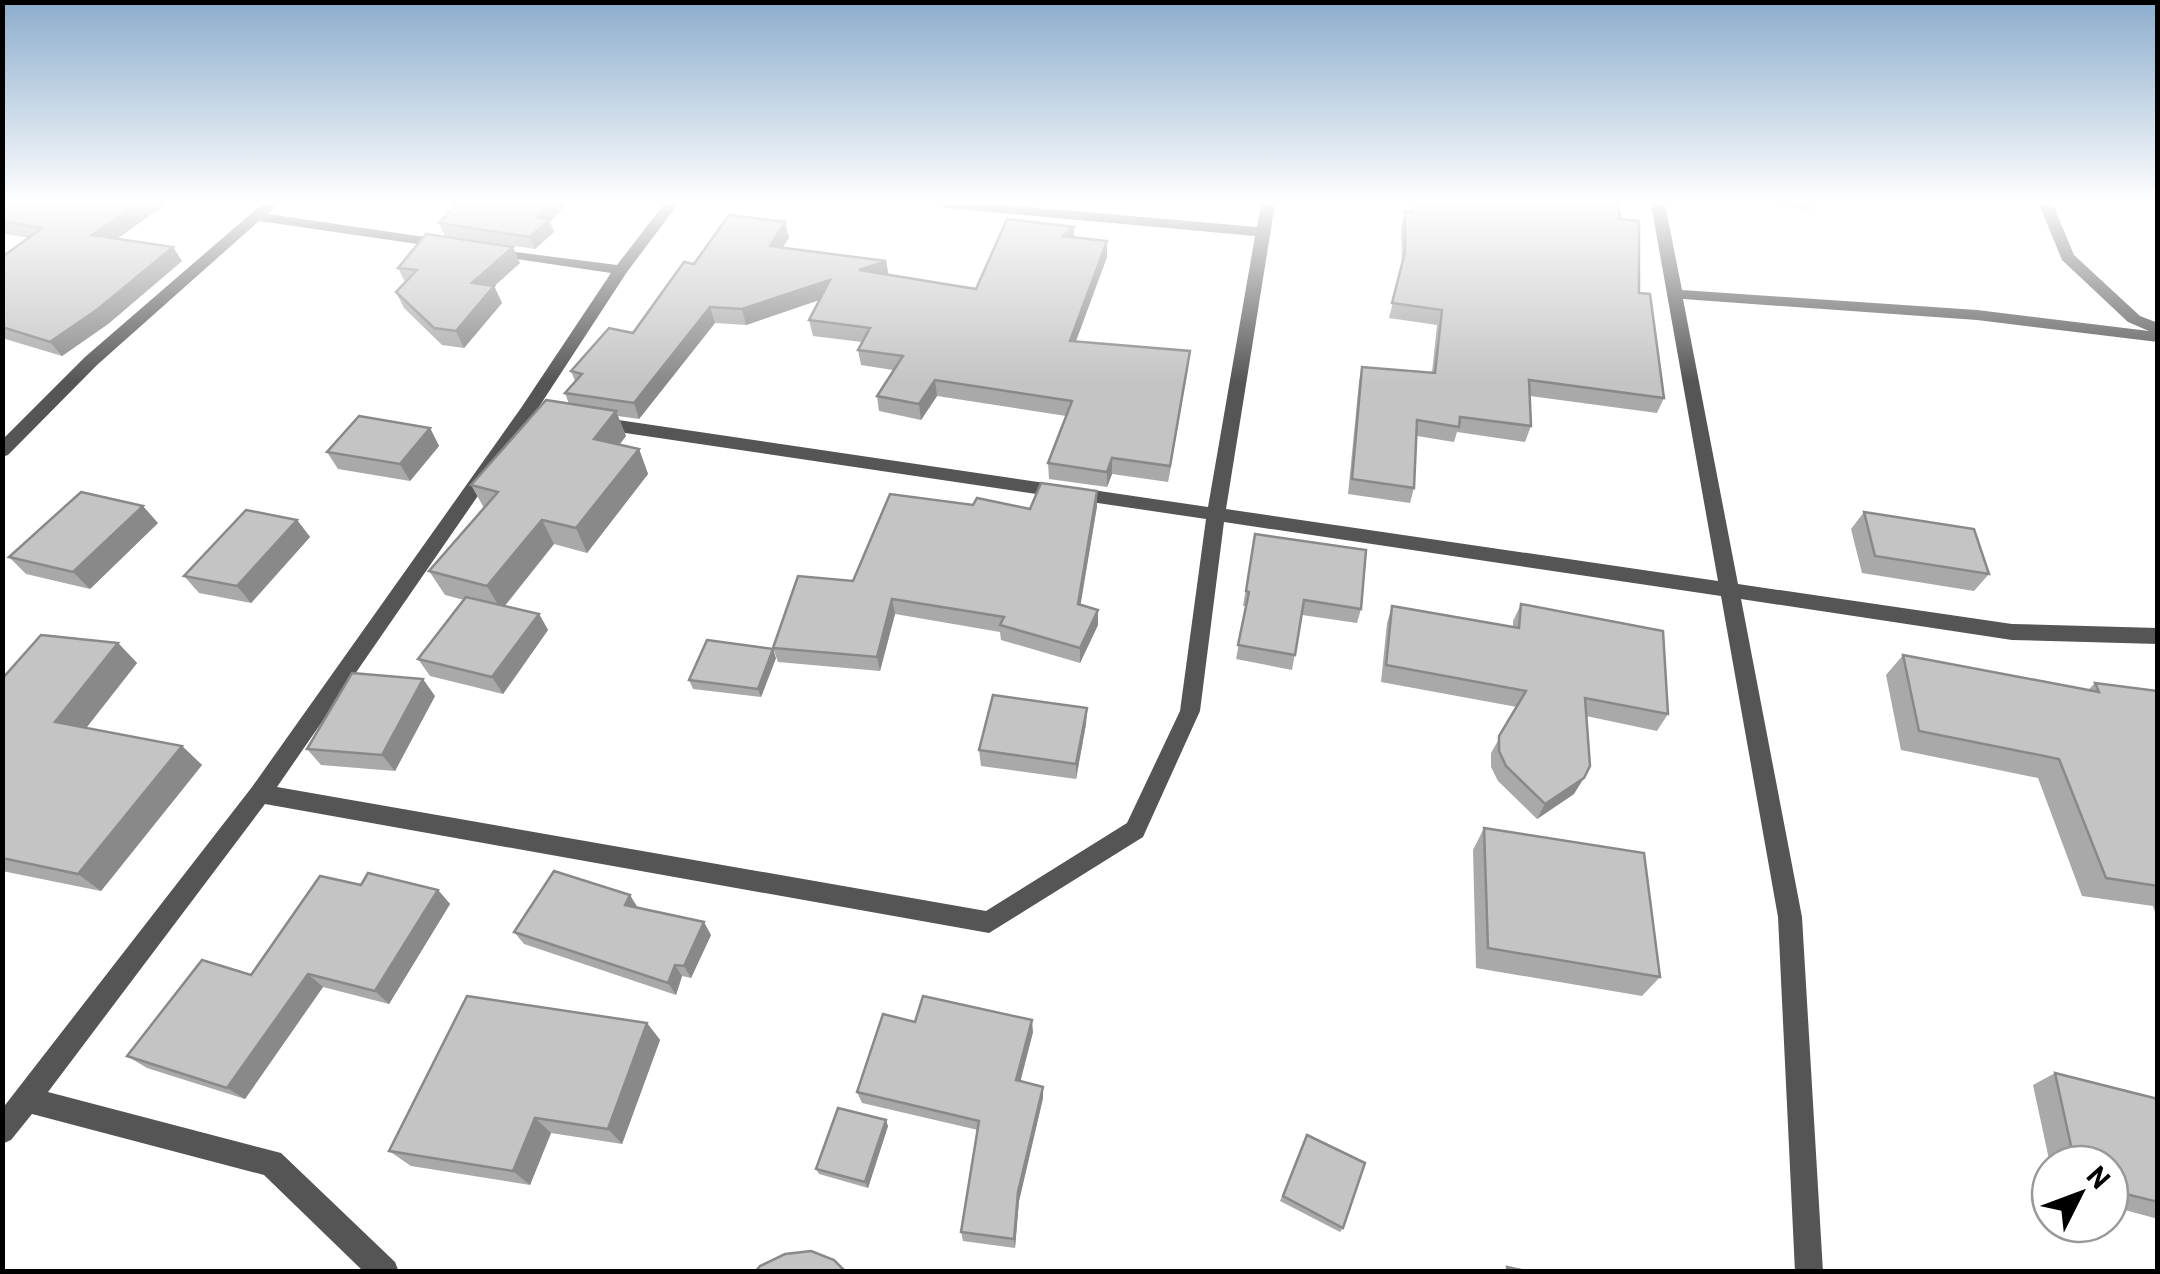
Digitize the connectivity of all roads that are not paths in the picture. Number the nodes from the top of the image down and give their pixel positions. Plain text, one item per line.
1 (201, 263) edge
2 (576, 263) edge
3 (625, 263) edge
4 (1258, 263) edge
5 (1669, 263) edge
6 (2075, 263) edge
7 (620, 270) junction
8 (1675, 294) junction
9 (2158, 328) edge
10 (2158, 336) edge
11 (586, 421) edge
12 (2, 451) edge
13 (1216, 515) junction
14 (1731, 589) junction
15 (2158, 636) edge
16 (260, 794) junction
17 (29, 1100) junction
18 (2, 1131) edge
19 (385, 1272) edge
20 (1808, 1272) edge

1 - 12 street
2 - 7 street
3 - 7 street
4 - 13 street
5 - 8 street
6 - 9 street
7 - 16 street
8 - 10 street
8 - 14 street
11 - 13 street
13 - 14 street
13 - 16 street
14 - 15 street
14 - 20 street
16 - 17 street
17 - 18 street
17 - 19 street

